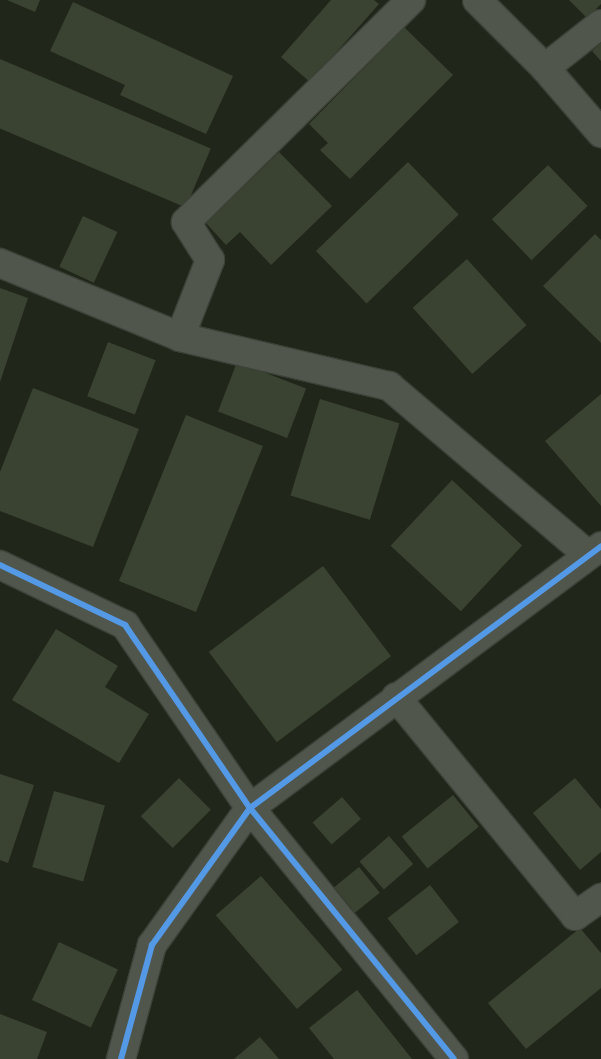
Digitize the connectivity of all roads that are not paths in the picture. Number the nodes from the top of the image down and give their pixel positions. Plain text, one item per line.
1 (411, 0) edge
2 (478, 0) edge
3 (601, 24) edge
4 (545, 68) junction
5 (601, 133) edge
6 (0, 263) edge
7 (180, 337) junction
8 (594, 550) edge
9 (0, 565) edge
10 (396, 697) junction
11 (250, 808) junction
12 (601, 898) edge
13 (121, 1059) edge
14 (454, 1059) edge

1 - 7 street
2 - 4 street
3 - 4 street
4 - 5 street
6 - 7 street
7 - 8 street
8 - 10 street
9 - 11 street
10 - 11 street
10 - 12 street
11 - 13 street
11 - 14 street

